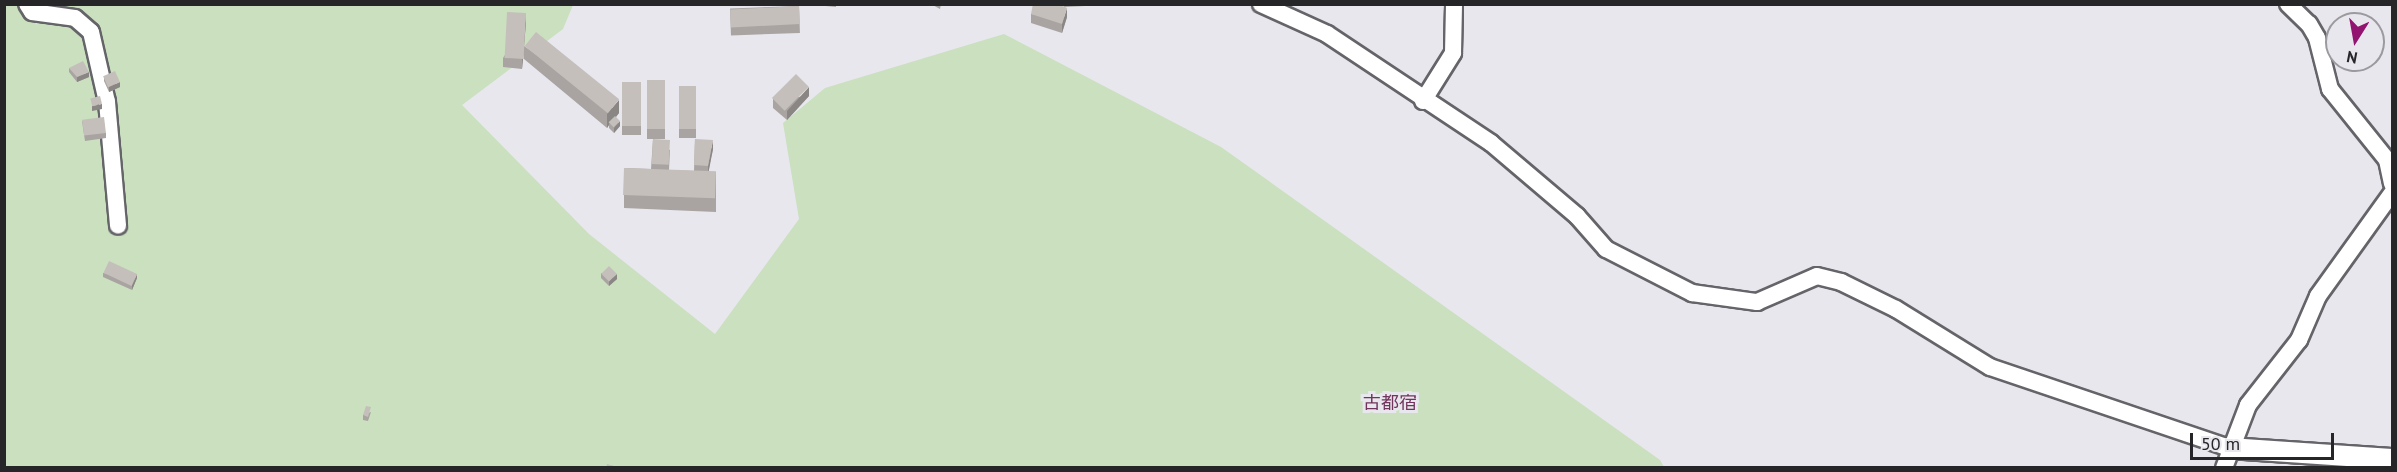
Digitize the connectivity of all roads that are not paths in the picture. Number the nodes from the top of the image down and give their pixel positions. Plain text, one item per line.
1 (27, 4) edge
2 (1261, 4) edge
3 (1454, 4) edge
4 (2288, 4) edge
5 (1423, 101) junction
6 (2392, 183) edge
7 (2392, 193) edge
8 (118, 226) dead end
9 (2229, 448) junction
10 (2392, 459) edge
11 (2224, 468) edge

1 - 8 street
2 - 5 street
3 - 5 street
4 - 6 street
5 - 9 street
7 - 9 street
9 - 10 street
9 - 11 street

